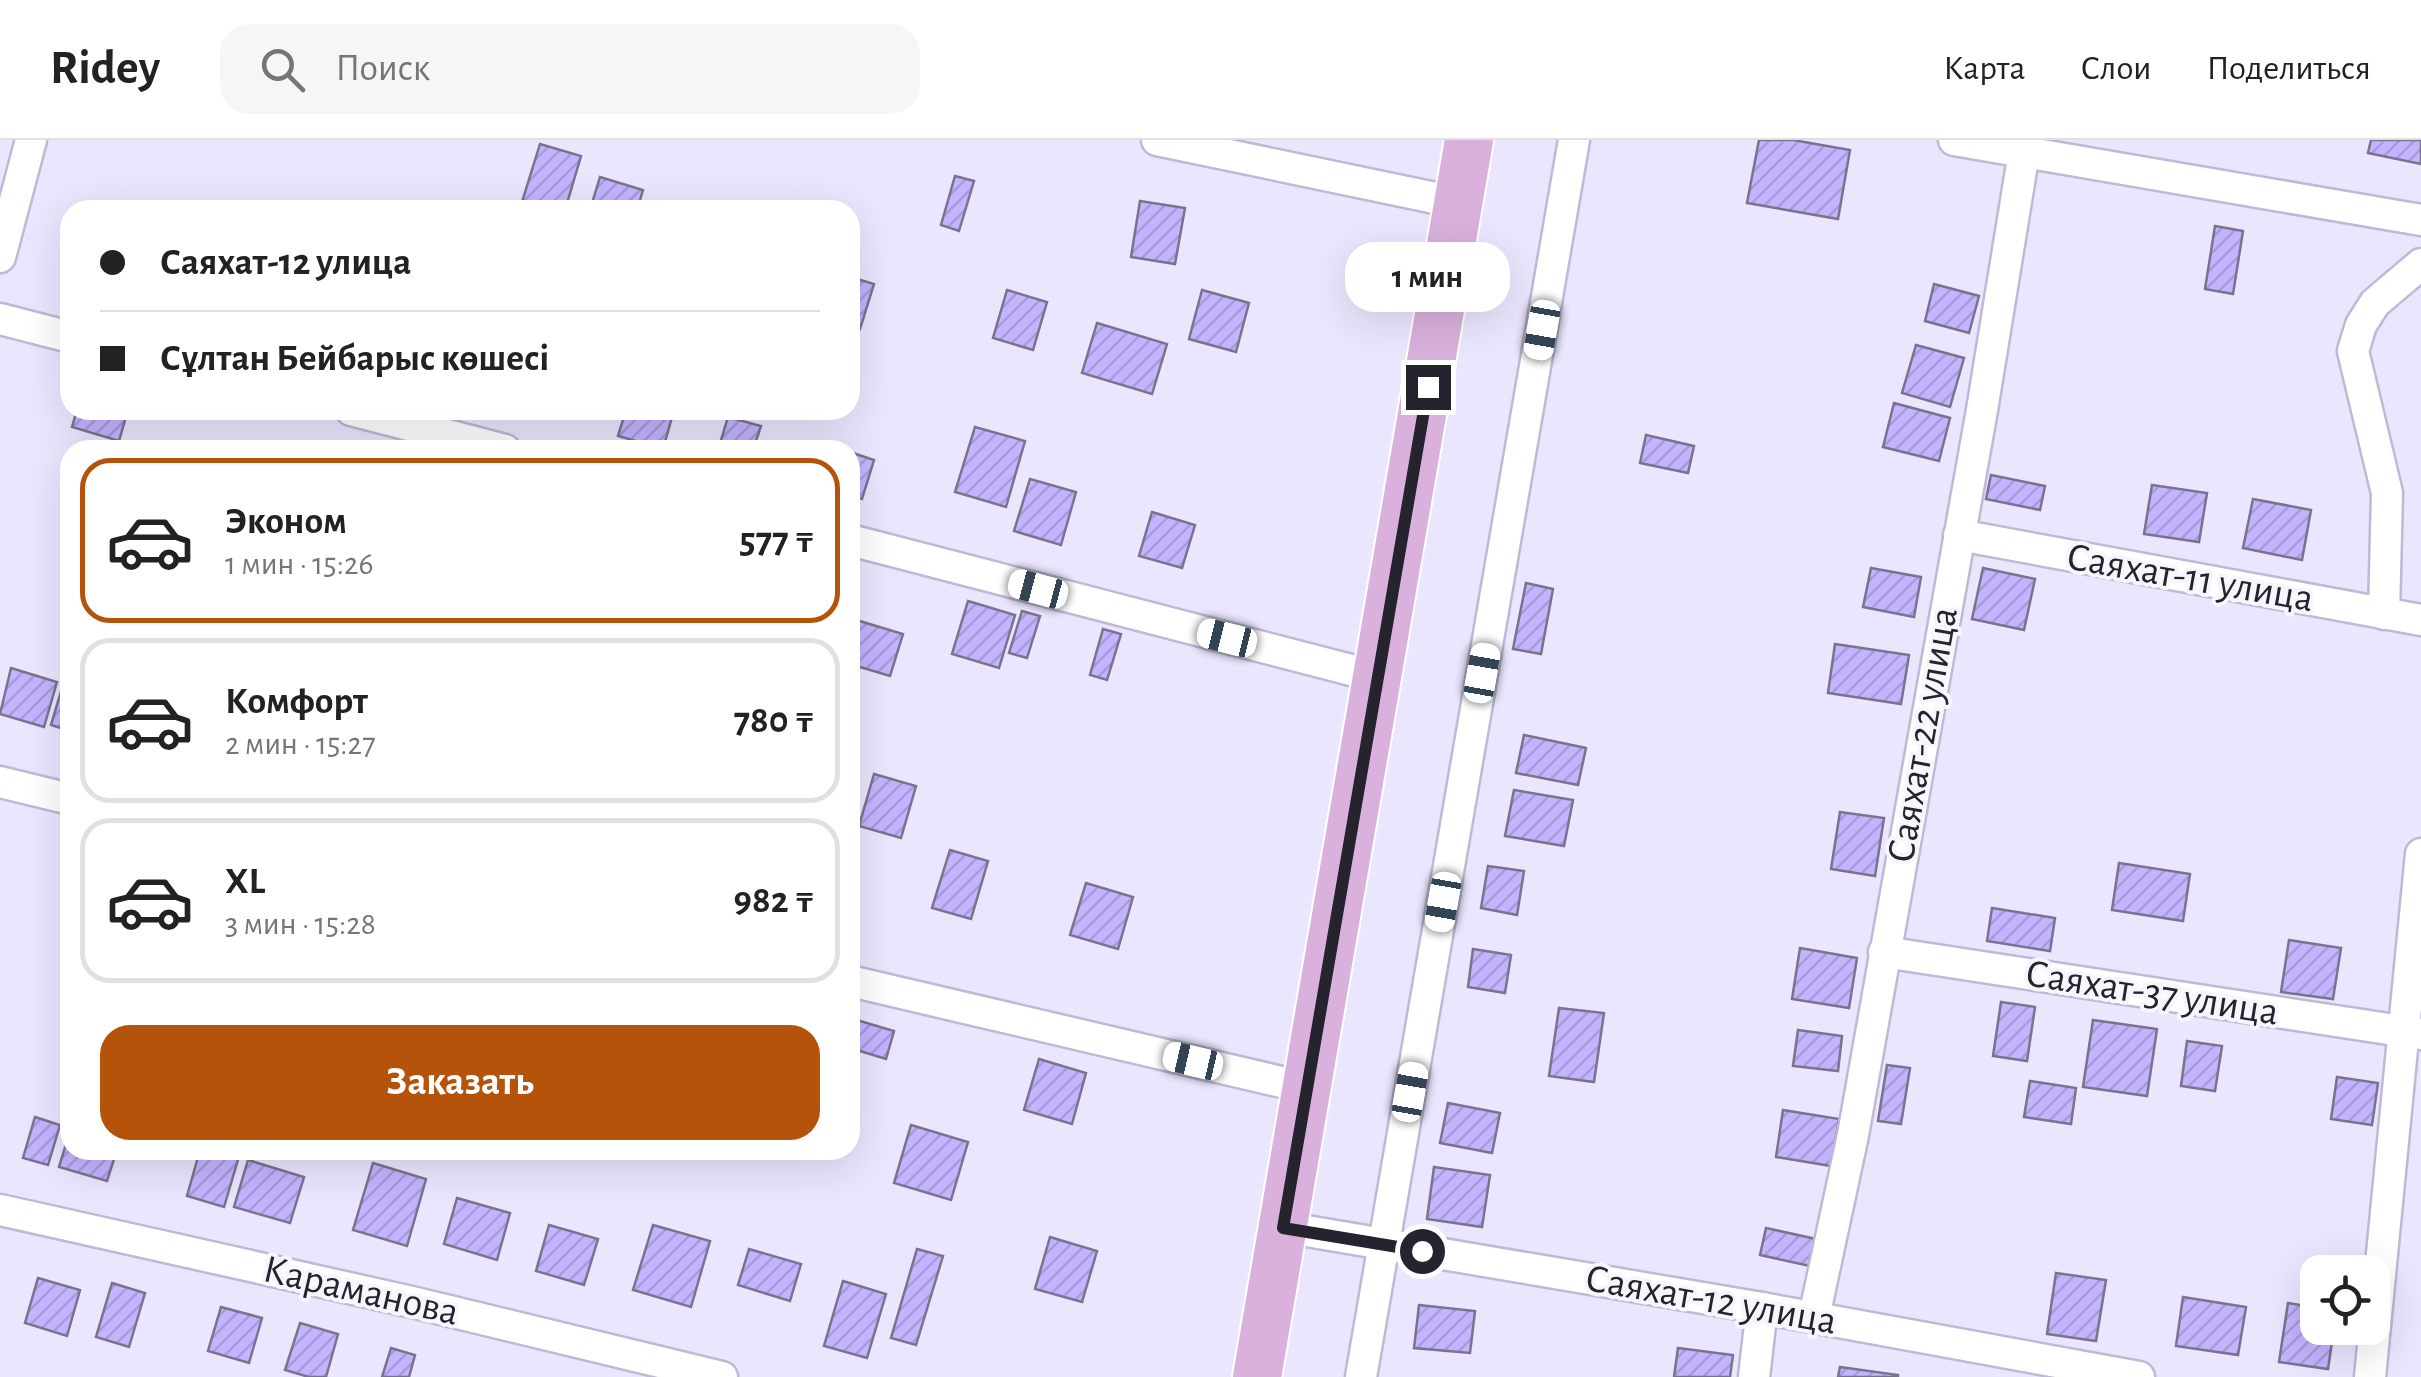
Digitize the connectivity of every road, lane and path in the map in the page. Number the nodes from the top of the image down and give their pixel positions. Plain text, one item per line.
1 (31, 140) edge
2 (1157, 140) edge
3 (1469, 140) edge
4 (1574, 140) edge
5 (1954, 140) edge
6 (1260, 150) edge
7 (2024, 152) junction
8 (1460, 203) junction
9 (2421, 220) edge
10 (0, 257) edge
11 (2421, 264) edge
12 (0, 318) edge
13 (60, 334) edge
14 (390, 420) edge
15 (466, 440) edge
16 (1958, 535) junction
17 (860, 543) edge
18 (2384, 614) junction
19 (2421, 620) edge
20 (1378, 678) junction
21 (0, 782) edge
22 (60, 797) edge
23 (2421, 854) edge
24 (1884, 952) junction
25 (860, 983) edge
26 (2412, 1033) edge
27 (1307, 1088) junction
28 (0, 1210) edge
29 (1283, 1228) junction
30 (1384, 1244) junction
31 (1762, 1308) junction
32 (1814, 1318) junction
33 (722, 1377) edge
34 (1257, 1377) edge
35 (1361, 1377) edge
36 (1754, 1377) edge
37 (2139, 1377) edge
38 (2370, 1377) edge

1 - 10 street
2 - 6 street
3 - 8 main road
4 - 30 street
5 - 7 street
6 - 8 street
7 - 9 street
7 - 16 street, Саяхат-22 улица
8 - 20 main road
11 - 18 street
12 - 13 street
14 - 15 street
16 - 18 street, Саяхат-11 улица
16 - 24 street, Саяхат-22 улица
17 - 20 street
18 - 19 street, Саяхат-11 улица
20 - 27 main road
21 - 22 street
23 - 26 street
24 - 26 street, Саяхат-37 улица
24 - 32 street, Саяхат-22 улица
25 - 27 street
26 - 38 street
27 - 29 main road
28 - 33 street, Караманова
29 - 30 street, Саяхат-12 улица
29 - 34 main road
30 - 31 street, Саяхат-12 улица
30 - 35 street
31 - 32 street, Саяхат-12 улица
31 - 36 street
32 - 37 street, Саяхат-12 улица

